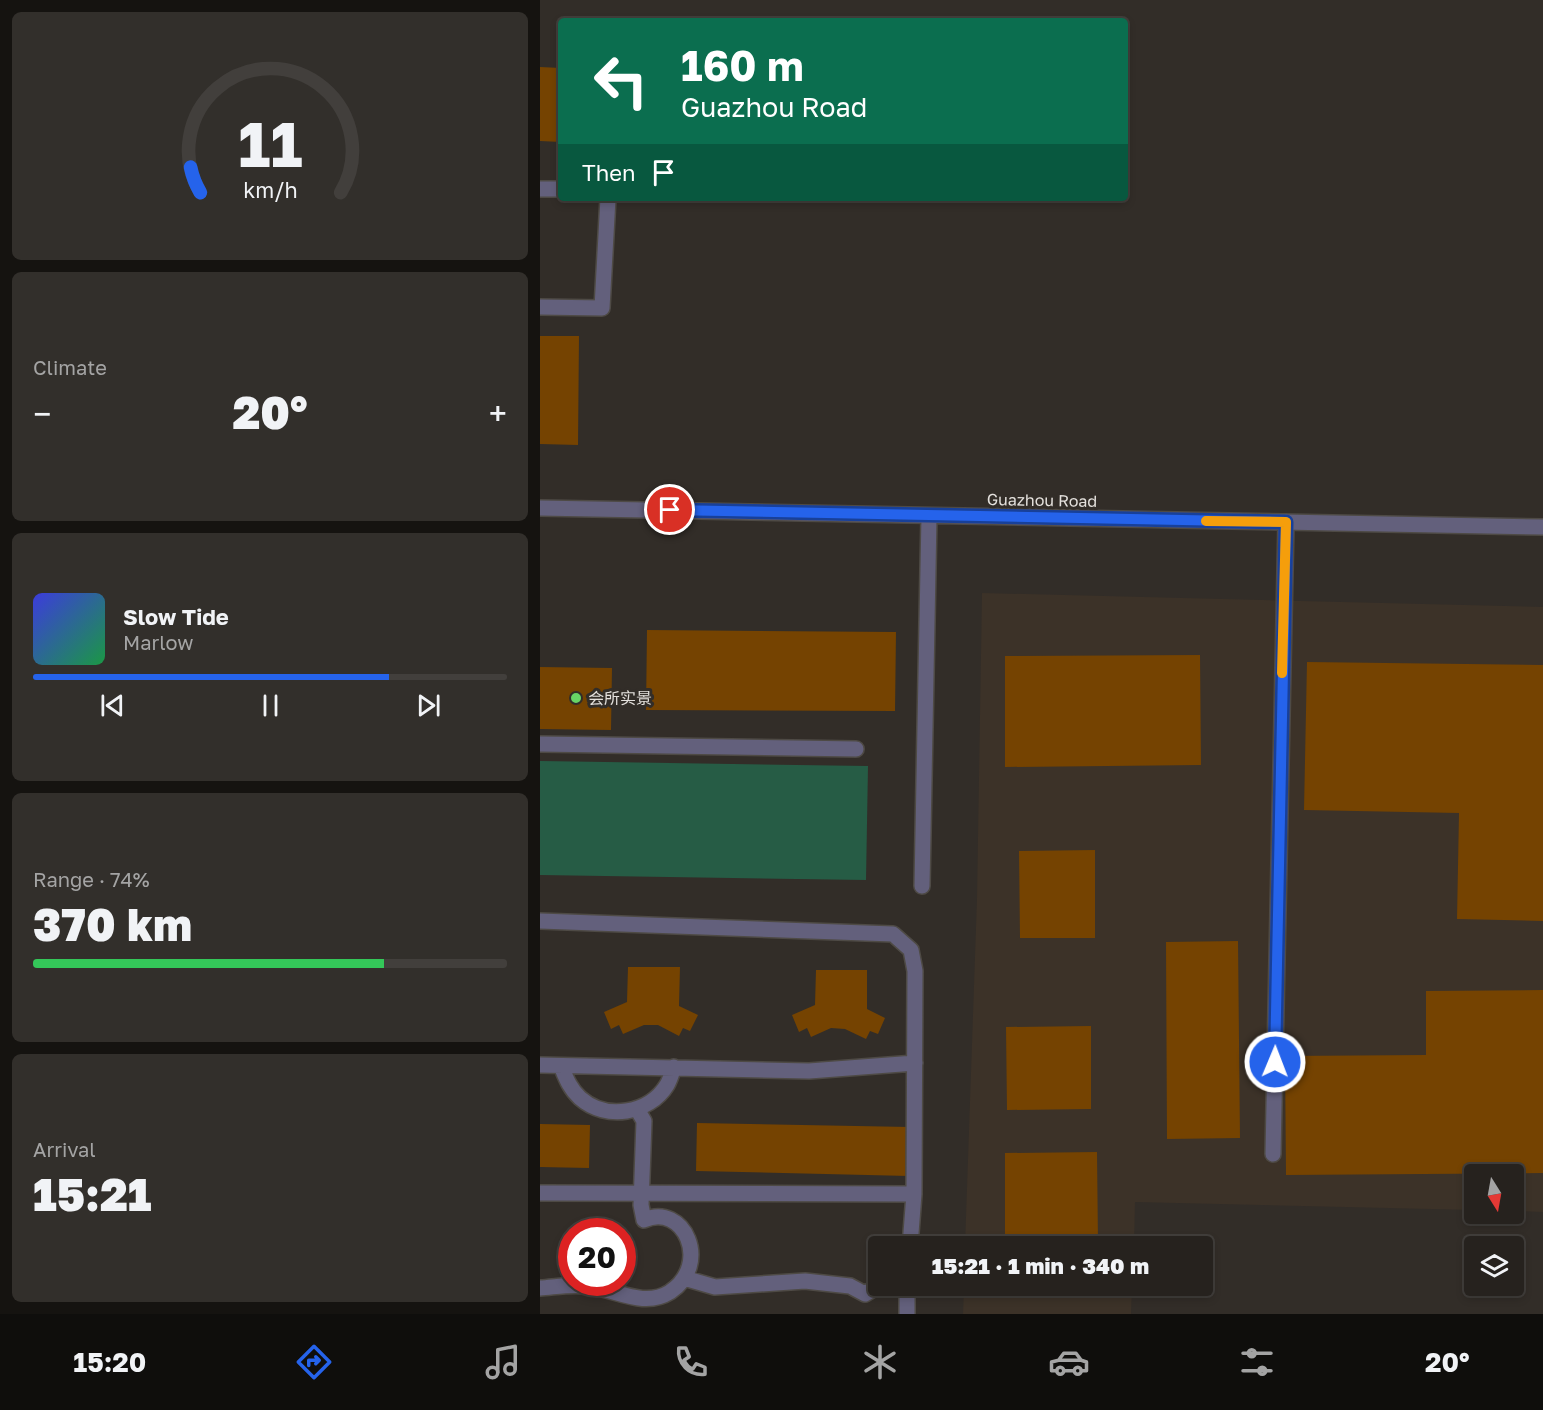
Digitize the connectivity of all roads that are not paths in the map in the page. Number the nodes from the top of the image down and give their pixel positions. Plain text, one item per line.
1 (540, 189) edge
2 (558, 189) edge
3 (608, 201) edge
4 (540, 307) edge
5 (540, 508) edge
6 (929, 516) junction
7 (1286, 522) junction
8 (1543, 527) edge
9 (540, 744) edge
10 (856, 749) dead end
11 (922, 886) dead end
12 (540, 921) edge
13 (915, 1063) junction
14 (540, 1065) edge
15 (561, 1066) junction
16 (674, 1067) junction
17 (637, 1109) junction
18 (1273, 1154) dead end
19 (540, 1193) edge
20 (641, 1193) junction
21 (914, 1194) junction
22 (911, 1236) edge
23 (684, 1278) junction
24 (540, 1288) edge
25 (868, 1292) edge
26 (907, 1296) edge
27 (907, 1314) edge

1 - 2 street
3 - 4 street
5 - 6 street, Guazhou Road
6 - 7 street, Guazhou Road
6 - 11 street
7 - 8 street, Guazhou Road
7 - 18 street
9 - 10 street
12 - 13 street
13 - 16 street
13 - 21 street
14 - 15 street
15 - 16 street
15 - 17 street
16 - 17 street
17 - 20 street
19 - 20 street
20 - 21 street
20 - 23 street
21 - 22 street
23 - 24 street
23 - 25 street
26 - 27 street

